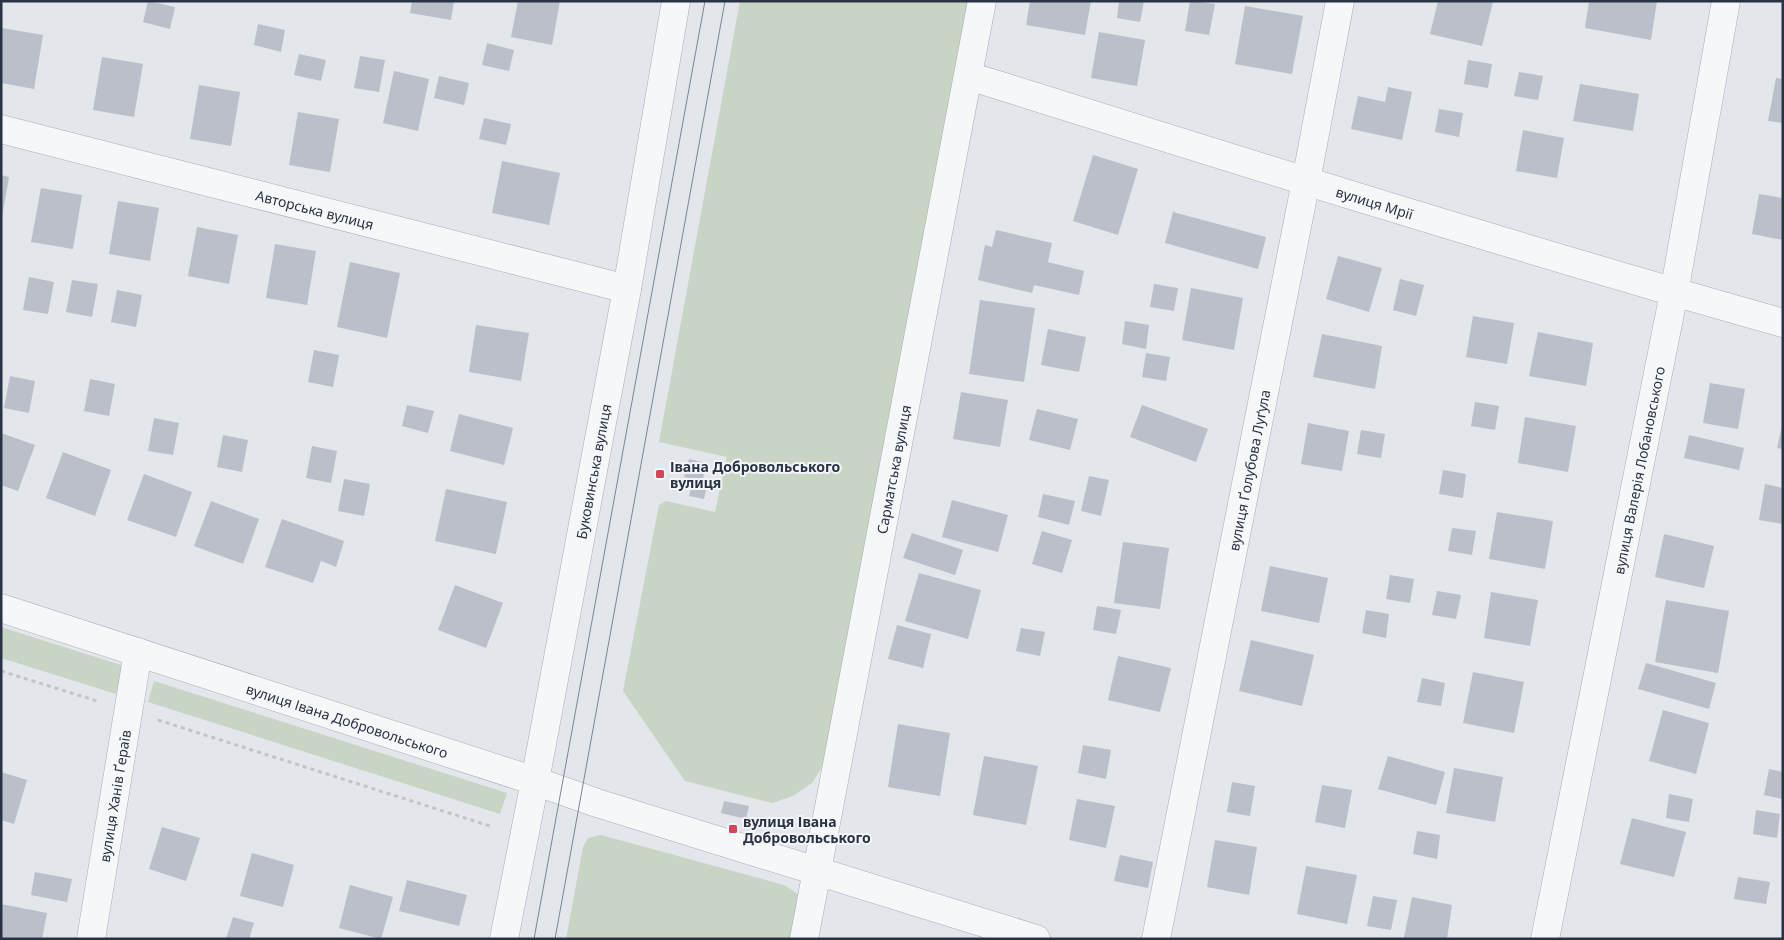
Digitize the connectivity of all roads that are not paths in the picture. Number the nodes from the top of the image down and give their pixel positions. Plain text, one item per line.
1 (676, 1) edge
2 (982, 1) edge
3 (1340, 1) edge
4 (1726, 1) edge
5 (969, 76) junction
6 (1, 129) edge
7 (1306, 181) junction
8 (627, 289) junction
9 (1674, 293) junction
10 (1783, 323) edge
11 (1, 608) edge
12 (138, 652) junction
13 (535, 782) junction
14 (817, 872) junction
15 (90, 939) edge
16 (504, 939) edge
17 (804, 939) edge
18 (1036, 939) edge
19 (1156, 939) edge
20 (1545, 939) edge

1 - 8 street, Буковинська вулиця
2 - 5 street, Сарматська вулиця
3 - 7 street, вулиця Ґолубова Луґула
4 - 9 street, вулиця Валерія Лобановського
5 - 7 street, вулиця Мрії
5 - 14 street, Сарматська вулиця
6 - 8 street, Авторська вулиця
7 - 9 street, вулиця Мрії
7 - 19 street, вулиця Ґолубова Луґула
8 - 13 street, Буковинська вулиця
9 - 10 street, вулиця Мрії
9 - 20 street, вулиця Валерія Лобановського
11 - 12 street, вулиця Івана Добровольського
12 - 13 street, вулиця Івана Добровольського
12 - 15 street, вулиця Ханів Ґераїв
13 - 14 street, вулиця Івана Добровольського
13 - 16 street, Буковинська вулиця
14 - 17 street, Сарматська вулиця
14 - 18 street, вулиця Івана Добровольського

